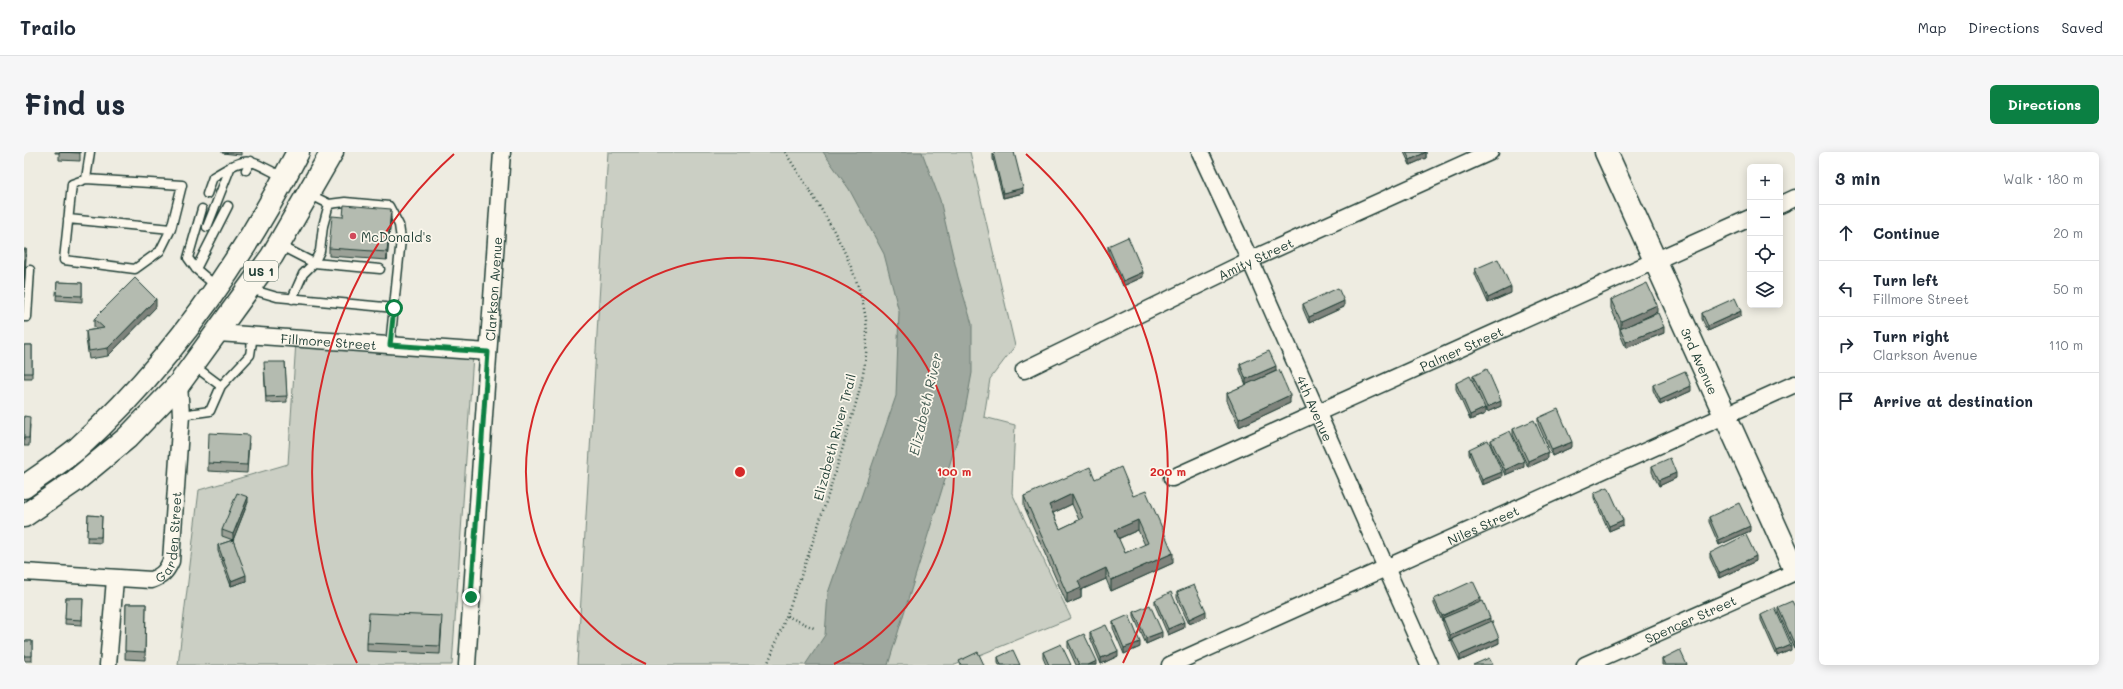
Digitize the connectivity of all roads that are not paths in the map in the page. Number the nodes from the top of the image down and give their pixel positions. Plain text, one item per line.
1 (90, 152) edge
2 (332, 152) edge
3 (502, 152) edge
4 (1200, 152) edge
5 (1490, 152) edge
6 (1606, 152) edge
7 (251, 161) junction
8 (292, 162) edge
9 (231, 166) junction
10 (246, 170) dead end
11 (86, 180) junction
12 (308, 193) junction
13 (207, 194) dead end
14 (1795, 198) edge
15 (329, 204) junction
16 (1783, 204) edge
17 (228, 206) dead end
18 (202, 209) dead end
19 (68, 218) junction
20 (1747, 219) edge
21 (198, 222) junction
22 (207, 227) junction
23 (171, 229) junction
24 (215, 232) junction
25 (279, 245) junction
26 (1250, 260) junction
27 (1655, 260) junction
28 (314, 263) junction
29 (196, 269) junction
30 (380, 269) dead end
31 (30, 270) dead end
32 (217, 286) junction
33 (249, 289) junction
34 (292, 299) junction
35 (394, 308) junction
36 (24, 317) edge
37 (218, 333) junction
38 (253, 335) junction
39 (390, 345) junction
40 (488, 352) junction
41 (193, 365) junction
42 (1024, 370) dead end
43 (179, 384) junction
44 (1795, 384) edge
45 (221, 386) junction
46 (1316, 414) junction
47 (181, 415) junction
48 (1725, 416) junction
49 (1172, 478) dead end
50 (24, 488) edge
51 (24, 516) edge
52 (1385, 567) junction
53 (1795, 571) edge
54 (24, 572) edge
55 (115, 579) junction
56 (108, 665) edge
57 (467, 665) edge
58 (1170, 665) edge
59 (1429, 665) edge
60 (1585, 665) edge

1 - 11 lane
2 - 12 main road, US 1
3 - 40 street, Clarkson Avenue
4 - 26 street, 4th Avenue
5 - 26 street, Amity Street
6 - 27 main road, 3rd Avenue
7 - 8 lane
7 - 9 lane
7 - 10 lane
8 - 32 main road, US 1
9 - 13 lane
9 - 22 lane
11 - 19 lane
11 - 23 lane
12 - 15 lane
12 - 25 main road, US 1
14 - 16 street
15 - 28 lane
15 - 35 lane
17 - 24 lane
18 - 21 lane
19 - 23 lane
19 - 23 lane
20 - 27 street, Palmer Street
21 - 22 lane
21 - 29 lane
22 - 24 lane
24 - 29 lane
25 - 28 lane
25 - 33 main road, US 1
26 - 42 street, Amity Street
26 - 46 street, 4th Avenue
27 - 46 street, Palmer Street
27 - 48 main road, 3rd Avenue
28 - 30 lane
28 - 34 lane
29 - 32 lane
31 - 36 lane
32 - 50 main road, US 1
33 - 34 lane
33 - 37 main road, US 1
34 - 35 lane
35 - 39 lane
37 - 38 street, Fillmore Street
37 - 41 main road, US 1
38 - 39 street, Fillmore Street
38 - 45 lane
39 - 40 street, Fillmore Street
40 - 57 street, Clarkson Avenue
41 - 43 main road, US 1
41 - 45 lane
43 - 47 street, Garden Street
43 - 51 main road, US 1
44 - 48 street, Niles Street
45 - 47 lane
46 - 49 street, Palmer Street
46 - 52 street, 4th Avenue
47 - 55 street, Garden Street
48 - 52 street, Niles Street
48 - 53 main road, 3rd Avenue
52 - 58 street, Niles Street
52 - 59 street, 4th Avenue
53 - 60 street, Spencer Street
54 - 55 street, Garden Street
55 - 56 street

